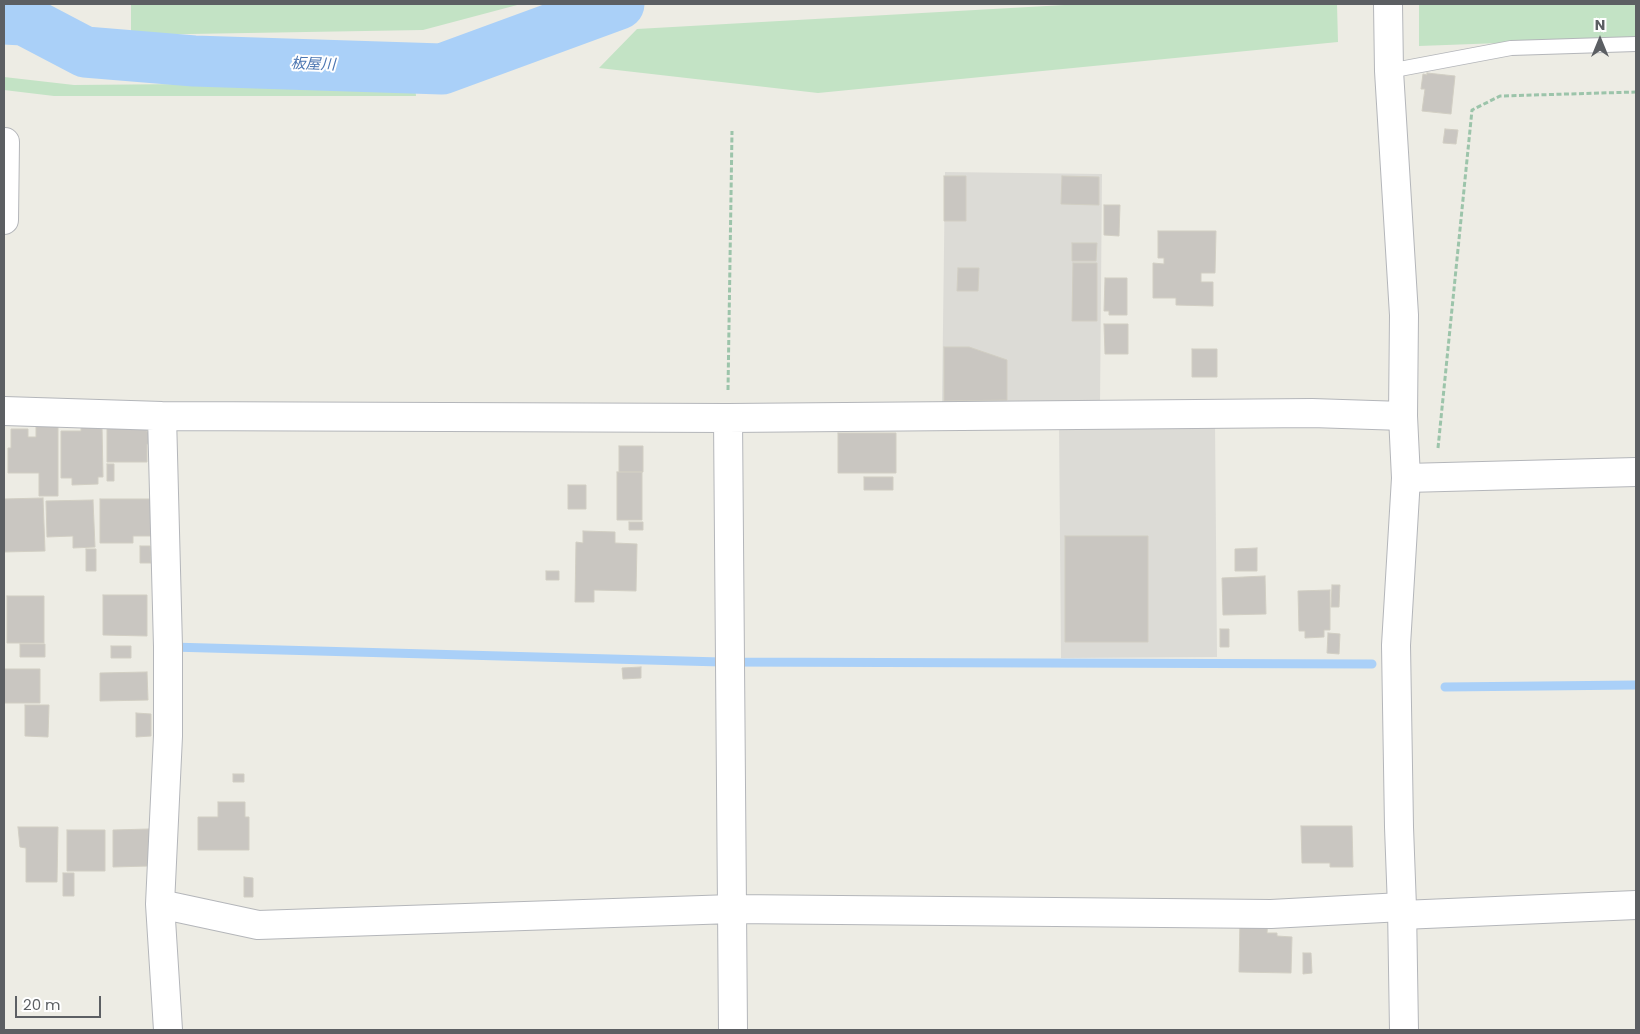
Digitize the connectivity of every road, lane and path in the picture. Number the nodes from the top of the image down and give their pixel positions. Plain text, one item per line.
1 (1388, 4) edge
2 (1636, 44) edge
3 (1389, 71) junction
4 (1636, 92) edge
5 (732, 131) dead end
6 (4, 142) edge
7 (4, 220) edge
8 (4, 412) edge
9 (162, 416) junction
10 (1403, 416) junction
11 (728, 418) junction
12 (1636, 472) edge
13 (1418, 478) junction
14 (160, 904) junction
15 (1636, 905) edge
16 (732, 909) junction
17 (1402, 911) junction
18 (168, 1030) edge
19 (733, 1030) edge
20 (1404, 1030) edge

1 - 3 street
2 - 3 lane
3 - 10 street
4 - 13 path
5 - 11 path
6 - 7 street
8 - 9 street
9 - 11 street
9 - 14 street
10 - 11 street
10 - 13 street
11 - 16 street
12 - 13 street
13 - 17 street
14 - 16 street
14 - 18 street
15 - 17 street
16 - 17 street
16 - 19 street
17 - 20 street

